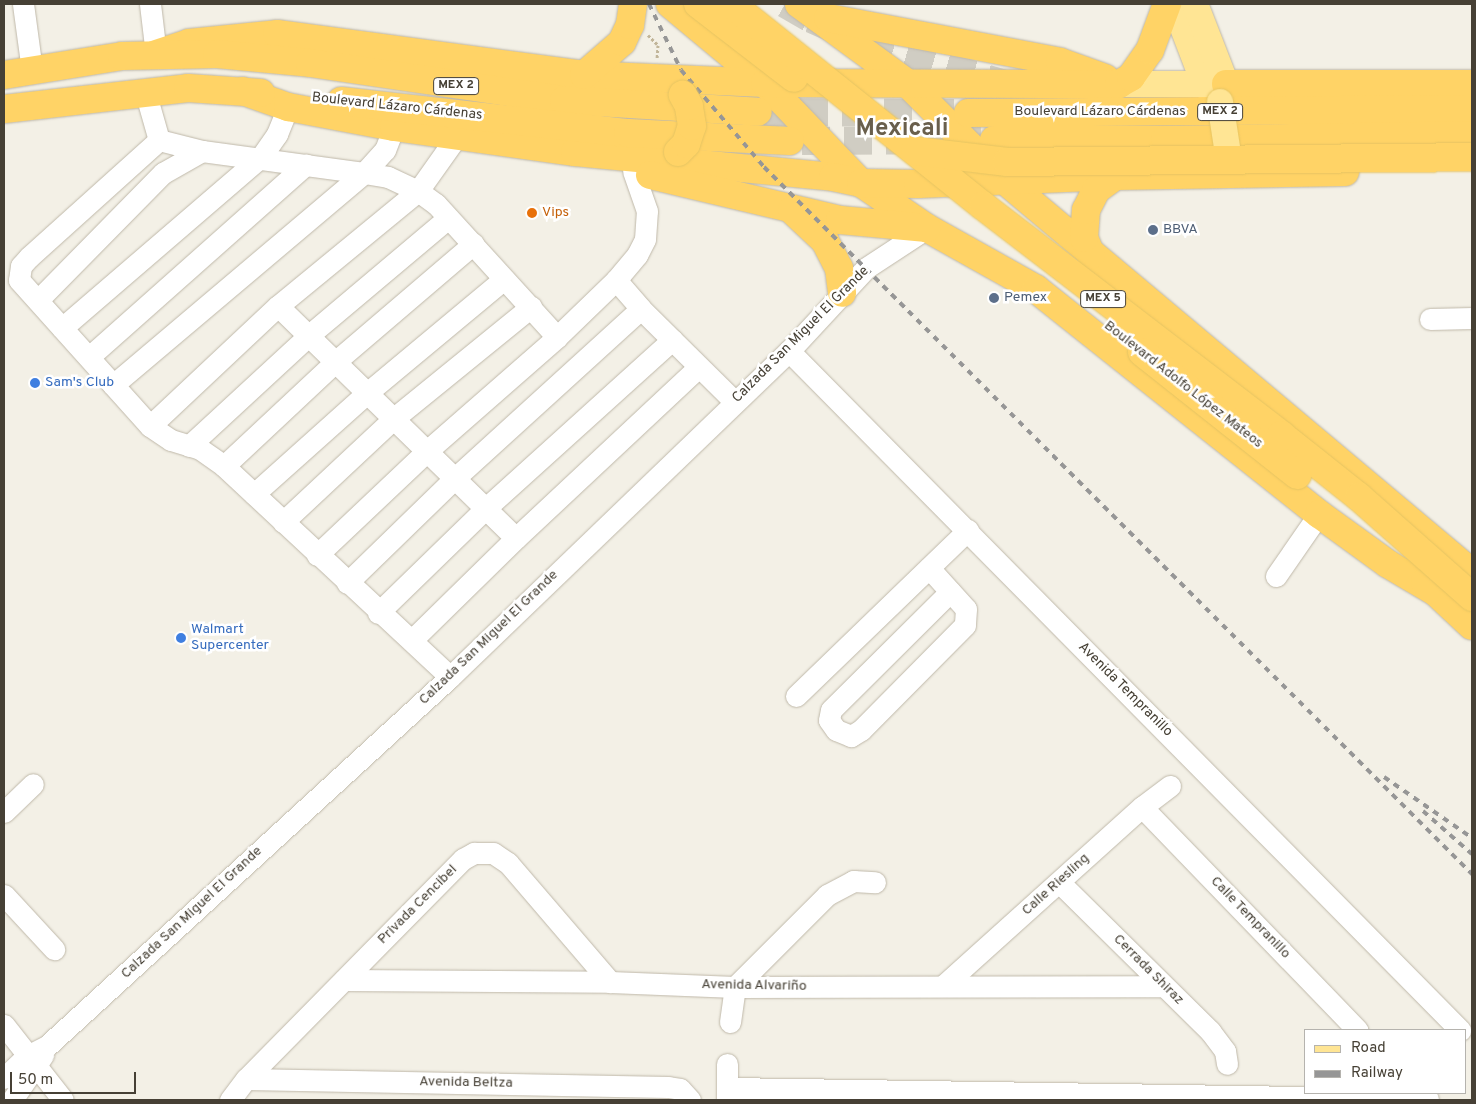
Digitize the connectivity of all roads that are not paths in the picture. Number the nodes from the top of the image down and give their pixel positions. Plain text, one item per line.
1 (23, 4) edge
2 (150, 4) edge
3 (670, 4) edge
4 (698, 4) edge
5 (731, 4) edge
6 (1166, 4) edge
7 (1174, 4) edge
8 (1195, 4) edge
9 (808, 10) edge
10 (633, 11) edge
11 (156, 54) junction
12 (32, 70) junction
13 (4, 75) edge
14 (584, 75) junction
15 (766, 83) junction
16 (840, 83) junction
17 (908, 83) junction
18 (667, 84) junction
19 (1119, 84) junction
20 (1472, 84) edge
21 (1217, 90) junction
22 (144, 91) junction
23 (243, 91) junction
24 (1056, 99) tunnel mouth
25 (288, 107) junction
26 (1472, 109) edge
27 (4, 110) edge
28 (758, 112) tunnel mouth
29 (1109, 114) junction
30 (955, 115) junction
31 (394, 127) junction
32 (1472, 135) edge
33 (457, 136) junction
34 (802, 138) junction
35 (158, 140) junction
36 (994, 140) tunnel mouth
37 (877, 143) junction
38 (202, 151) junction
39 (575, 152) junction
40 (1472, 156) edge
41 (261, 157) junction
42 (671, 157) junction
43 (306, 164) junction
44 (1230, 167) junction
45 (1472, 169) edge
46 (633, 171) junction
47 (364, 173) junction
48 (1115, 176) junction
49 (1003, 179) junction
50 (934, 181) junction
51 (861, 183) junction
52 (418, 191) junction
53 (791, 209) junction
54 (448, 218) junction
55 (928, 228) junction
56 (473, 244) junction
57 (1091, 255) junction
58 (504, 279) junction
59 (616, 280) junction
60 (842, 293) junction
61 (38, 300) junction
62 (278, 306) junction
63 (531, 306) junction
64 (641, 309) junction
65 (1472, 318) edge
66 (1430, 319) dead end
67 (62, 328) junction
68 (308, 336) junction
69 (557, 337) junction
70 (672, 340) junction
71 (789, 351) junction
72 (89, 357) junction
73 (335, 362) junction
74 (699, 367) junction
75 (113, 384) junction
76 (367, 393) junction
77 (735, 402) junction
78 (393, 419) junction
79 (150, 426) junction
80 (189, 446) junction
81 (427, 451) junction
82 (224, 466) junction
83 (455, 478) junction
84 (254, 494) junction
85 (486, 508) junction
86 (1319, 514) junction
87 (282, 522) junction
88 (968, 530) junction
89 (516, 538) junction
90 (317, 555) junction
91 (929, 568) junction
92 (1472, 573) edge
93 (1276, 576) dead end
94 (347, 584) junction
95 (950, 592) junction
96 (1439, 594) junction
97 (1472, 597) edge
98 (378, 613) junction
99 (1472, 626) edge
100 (412, 640) junction
101 (450, 677) junction
102 (796, 696) dead end
103 (33, 784) dead end
104 (1170, 786) dead end
105 (1142, 807) junction
106 (4, 812) edge
107 (875, 882) dead end
108 (1060, 883) junction
109 (5, 898) edge
110 (54, 949) dead end
111 (344, 980) junction
112 (610, 982) junction
113 (944, 985) junction
114 (1164, 986) junction
115 (735, 987) junction
116 (730, 1022) dead end
117 (4, 1025) edge
118 (1356, 1029) edge
119 (1459, 1029) edge
120 (32, 1061) junction
121 (727, 1064) dead end
122 (1227, 1064) dead end
123 (4, 1078) edge
124 (246, 1079) junction
125 (727, 1094) edge
126 (688, 1096) edge
127 (1427, 1098) edge
128 (1234, 1099) edge
129 (12, 1100) edge
130 (63, 1100) edge
131 (230, 1100) edge

1 - 12 street
2 - 11 street
3 - 15 highway
4 - 37 highway, Boulevard Adolfo López Mateos / MEX 5, bridge
5 - 97 highway, Boulevard Adolfo López Mateos / MEX 5, bridge
6 - 19 highway
7 - 21 main road
8 - 21 main road
9 - 17 highway
9 - 19 highway
10 - 14 highway
11 - 12 highway, Boulevard Lázaro Cárdenas / MEX 2
11 - 14 highway
11 - 28 highway, Boulevard Lázaro Cárdenas / MEX 2
12 - 13 highway, Boulevard Lázaro Cárdenas / MEX 2
14 - 18 highway
15 - 16 highway
15 - 18 highway
15 - 34 highway
16 - 17 highway
16 - 34 highway
17 - 19 highway
17 - 30 highway
18 - 42 highway, bridge
19 - 21 main road
20 - 21 highway
21 - 44 main road, bridge
22 - 23 highway, Boulevard Lázaro Cárdenas / MEX 2
22 - 27 highway, Boulevard Lázaro Cárdenas / MEX 2
22 - 35 street
23 - 25 highway
23 - 34 highway, Boulevard Lázaro Cárdenas / MEX 2
24 - 29 highway
25 - 31 highway
25 - 41 street
26 - 29 highway, Boulevard Lázaro Cárdenas / MEX 2
29 - 30 highway, Boulevard Lázaro Cárdenas / MEX 2
30 - 49 highway
30 - 50 highway
31 - 33 highway
31 - 47 street
32 - 36 highway, Boulevard Lázaro Cárdenas / MEX 2
33 - 39 highway
33 - 52 street
34 - 51 highway
35 - 38 street
35 - 61 street
37 - 40 highway, bridge
37 - 96 highway, Boulevard Adolfo López Mateos / MEX 5, bridge
38 - 41 street
38 - 61 street
39 - 42 highway
39 - 46 highway
41 - 43 street
41 - 67 street
42 - 51 highway
43 - 47 street
43 - 72 street
44 - 45 highway
44 - 48 highway
46 - 53 highway
46 - 59 street
47 - 52 street
47 - 75 street
48 - 49 highway
48 - 57 highway
49 - 50 highway
49 - 57 highway
50 - 51 highway
51 - 55 highway
52 - 54 street
52 - 62 street
53 - 55 highway
53 - 60 highway
54 - 56 street
54 - 68 street
55 - 60 street, Calzada San Miguel El Grande
55 - 86 highway
56 - 58 street
56 - 73 street
57 - 92 highway
58 - 63 street
58 - 76 street
59 - 64 street
59 - 69 street
60 - 71 street, Calzada San Miguel El Grande
61 - 67 street
62 - 68 street
62 - 79 street
63 - 69 street
63 - 78 street
64 - 70 street
64 - 83 street
65 - 66 street
67 - 72 street
68 - 73 street
68 - 80 street
69 - 81 street
70 - 74 street
70 - 85 street
71 - 77 street, Calzada San Miguel El Grande
71 - 88 street, Avenida Tempranillo
72 - 75 street
73 - 76 street
73 - 82 street
74 - 77 street
74 - 89 street
75 - 79 street
76 - 78 street
76 - 84 street
77 - 101 street, Calzada San Miguel El Grande
78 - 81 street
78 - 87 street
79 - 80 street
80 - 82 street
81 - 83 street
81 - 90 street
82 - 84 street
83 - 85 street
83 - 94 street
84 - 87 street
85 - 89 street
85 - 98 street
86 - 93 street
86 - 96 highway
87 - 90 street
88 - 91 street
88 - 119 street, Avenida Tempranillo
89 - 100 street
90 - 94 street
91 - 95 street
91 - 102 street
94 - 98 street
95 - 95 street
96 - 99 highway, Boulevard Adolfo López Mateos / MEX 5
98 - 100 street
100 - 101 street
101 - 120 street, Calzada San Miguel El Grande
103 - 106 street
104 - 105 street, Calle Riesling
105 - 108 street, Calle Riesling
105 - 118 street, Calle Tempranillo
107 - 115 street
108 - 113 street, Calle Riesling
108 - 114 street, Cerrada Shiraz
109 - 110 street
111 - 112 street, Avenida Alvariño
111 - 112 street, Privada Cencibel
111 - 124 street, Privada Cencibel
112 - 115 street, Avenida Alvariño
113 - 114 street, Avenida Alvariño
113 - 115 street, Avenida Alvariño
114 - 122 street, Cerrada Shiraz
115 - 116 street
117 - 120 street
120 - 123 street, Calzada San Miguel El Grande
120 - 129 street, Calzada San Miguel El Grande
120 - 130 street
121 - 125 street
124 - 126 street, Avenida Beltza
124 - 131 street, Privada Cencibel
125 - 128 street
127 - 128 street

